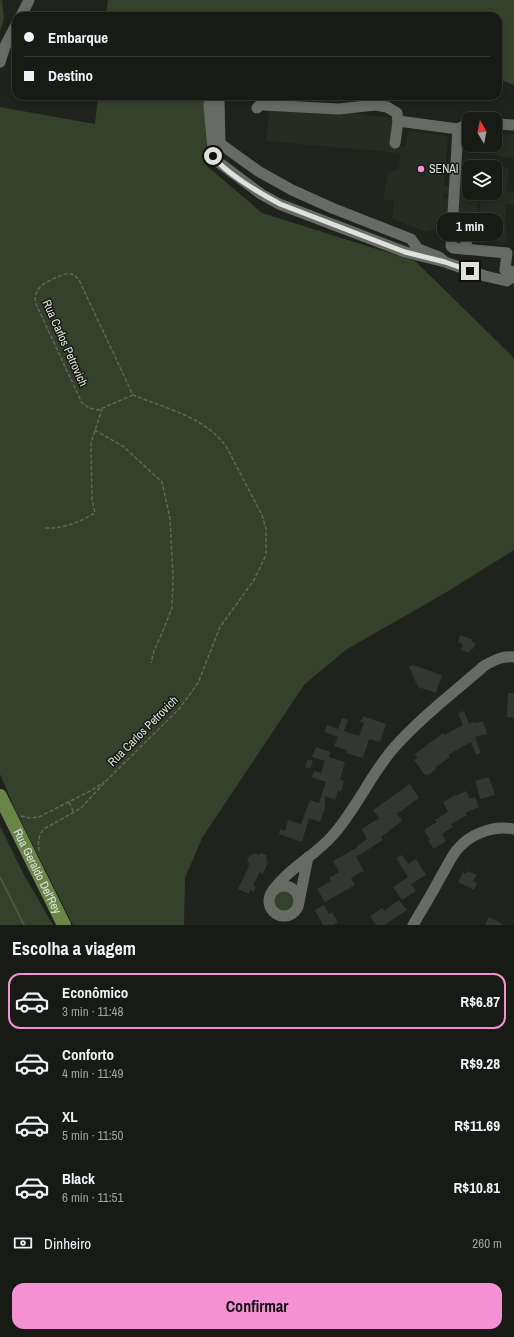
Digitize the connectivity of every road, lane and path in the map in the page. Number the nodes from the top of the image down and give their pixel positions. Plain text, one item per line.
1 (29, 0) edge
2 (23, 12) edge
3 (12, 33) edge
4 (0, 62) edge
5 (210, 100) edge
6 (219, 100) edge
7 (257, 108) dead end
8 (398, 121) junction
9 (502, 124) edge
10 (514, 125) edge
11 (462, 127) edge
12 (458, 129) junction
13 (395, 143) dead end
14 (220, 145) junction
15 (213, 156) junction
16 (452, 221) junction
17 (466, 249) junction
18 (445, 262) junction
19 (512, 272) edge
20 (133, 395) junction
21 (102, 409) junction
22 (96, 430) junction
23 (45, 528) dead end
24 (514, 657) edge
25 (150, 663) dead end
26 (106, 781) junction
27 (3, 802) edge
28 (68, 802) junction
29 (74, 813) junction
30 (514, 829) edge
31 (40, 857) dead end
32 (308, 857) junction
33 (273, 890) junction
34 (299, 902) junction
35 (64, 925) edge
36 (413, 925) edge

1 - 2 street
3 - 4 street
5 - 15 street
6 - 14 street
7 - 8 street
8 - 12 street
8 - 13 street
9 - 10 street
11 - 12 street
12 - 16 street
14 - 15 street
14 - 18 street
15 - 18 street
16 - 17 street
16 - 17 street
17 - 19 street
18 - 19 street
20 - 21 path
20 - 21 path, Rua Carlos Petrovich
20 - 26 path, Rua Carlos Petrovich
21 - 22 path
22 - 23 path
22 - 25 path
24 - 32 street
26 - 28 path, Rua Carlos Petrovich
26 - 29 path, Rua Carlos Petrovich
27 - 28 path, Rua Carlos Petrovich
27 - 35 main road, Rua Geraldo Del'Rey
28 - 29 path
29 - 31 path, Rua Carlos Petrovich
30 - 36 street
32 - 33 street
32 - 34 street
33 - 34 street
33 - 34 street

